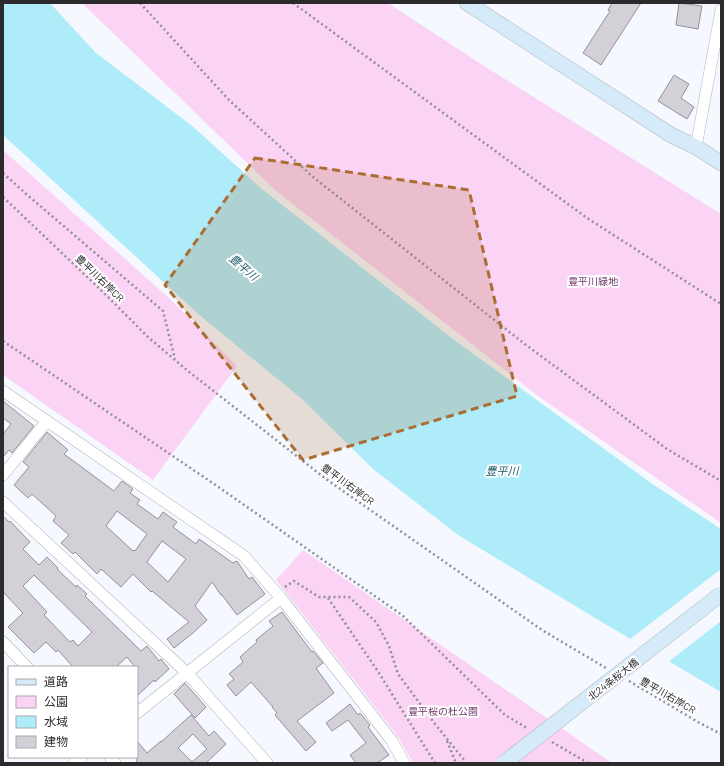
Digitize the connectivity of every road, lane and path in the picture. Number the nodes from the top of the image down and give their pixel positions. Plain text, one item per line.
1 (140, 3) edge
2 (293, 3) edge
3 (467, 3) edge
4 (721, 10) edge
5 (696, 147) junction
6 (721, 163) edge
7 (3, 173) edge
8 (3, 197) edge
9 (721, 304) edge
10 (3, 340) edge
11 (175, 360) junction
12 (3, 391) edge
13 (47, 421) junction
14 (3, 475) edge
15 (721, 481) edge
16 (3, 502) edge
17 (721, 594) edge
18 (279, 595) junction
19 (328, 597) junction
20 (3, 642) edge
21 (26, 666) edge
22 (610, 670) dead end
23 (187, 673) junction
24 (623, 678) dead end
25 (138, 712) edge
26 (533, 731) dead end
27 (721, 734) edge
28 (445, 737) junction
29 (547, 739) dead end
30 (464, 761) dead end
31 (267, 763) edge
32 (404, 763) edge
33 (435, 763) edge
34 (456, 763) edge
35 (504, 763) edge
36 (588, 763) edge

1 - 15 path
2 - 9 path
3 - 5 street
4 - 5 street
5 - 6 street
7 - 11 path
8 - 11 path, 豊平川右岸CR
10 - 26 path
11 - 22 path, 豊平川右岸CR
12 - 13 street
13 - 14 street
13 - 18 street
16 - 23 street
17 - 35 street, 北24条桜大橋, bridge
18 - 19 path
18 - 23 street
18 - 32 street
19 - 28 path
19 - 33 path
20 - 21 street
23 - 25 street
23 - 31 street
24 - 27 path, 豊平川右岸CR
28 - 30 path
28 - 34 path
29 - 36 path

